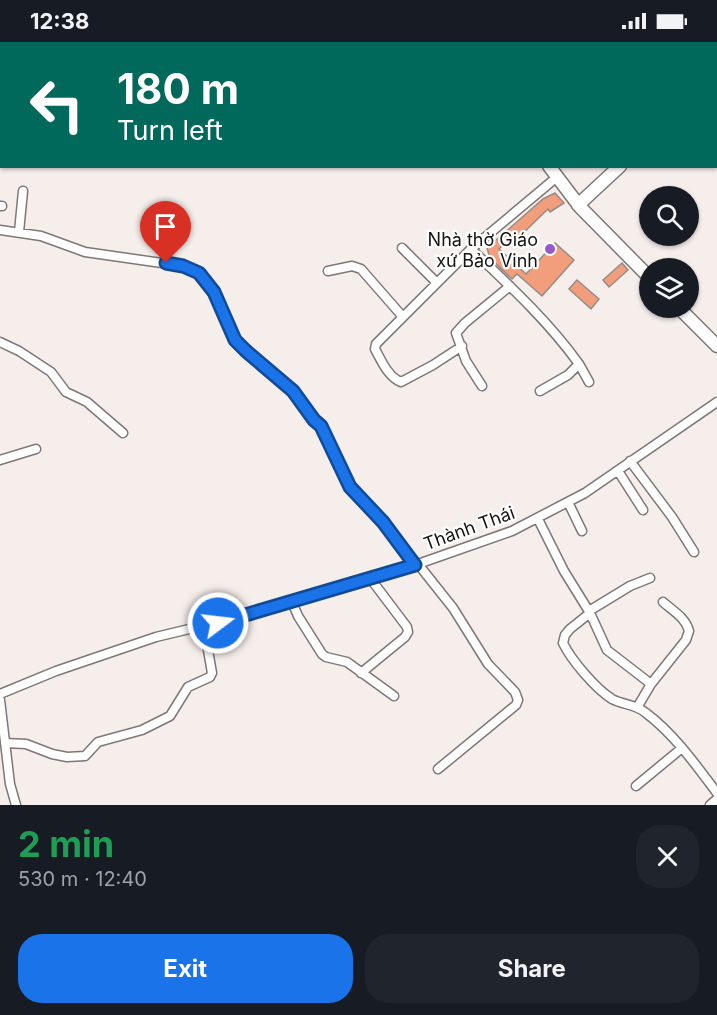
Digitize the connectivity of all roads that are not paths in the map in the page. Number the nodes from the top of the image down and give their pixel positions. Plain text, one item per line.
1 (618, 168) edge
2 (553, 172) edge
3 (23, 191) dead end
4 (578, 205) junction
5 (0, 230) edge
6 (19, 232) junction
7 (402, 248) dead end
8 (471, 249) junction
9 (639, 267) edge
10 (328, 271) dead end
11 (437, 284) junction
12 (510, 286) junction
13 (403, 317) junction
14 (689, 318) edge
15 (0, 342) edge
16 (462, 346) junction
17 (717, 346) edge
18 (579, 364) junction
19 (589, 382) dead end
20 (482, 386) dead end
21 (540, 391) dead end
22 (716, 405) edge
23 (123, 433) dead end
24 (36, 449) dead end
25 (0, 460) edge
26 (630, 461) junction
27 (618, 471) junction
28 (568, 502) junction
29 (643, 510) dead end
30 (538, 519) junction
31 (582, 531) dead end
32 (694, 552) dead end
33 (417, 564) junction
34 (370, 578) junction
35 (650, 578) dead end
36 (292, 602) junction
37 (663, 602) dead end
38 (590, 612) junction
39 (204, 627) junction
40 (361, 673) junction
41 (651, 684) junction
42 (0, 694) edge
43 (394, 696) dead end
44 (0, 700) edge
45 (638, 706) junction
46 (5, 743) junction
47 (682, 748) junction
48 (438, 769) dead end
49 (636, 786) dead end
50 (717, 793) edge
51 (717, 799) edge
52 (16, 805) edge
53 (711, 805) edge

1 - 4 street
2 - 4 street
2 - 8 street
3 - 6 street
4 - 9 street
5 - 6 street
6 - 33 street
7 - 11 street
8 - 11 street
8 - 12 street
10 - 13 street
11 - 13 street
12 - 16 street
12 - 18 street
13 - 16 street
14 - 17 street
15 - 23 street
16 - 20 street
18 - 19 street
18 - 21 street
22 - 26 street, Thành Thái
24 - 25 street
26 - 27 street, Thành Thái
26 - 32 street
27 - 28 street, Thành Thái
27 - 29 street
28 - 30 street, Thành Thái
28 - 31 street
30 - 33 street, Thành Thái
30 - 38 street
33 - 34 street, Thành Thái
33 - 48 street
34 - 36 street, Thành Thái
34 - 40 street
35 - 38 street
36 - 39 street, Thành Thái
36 - 40 street
37 - 41 street
38 - 41 street
38 - 45 street
39 - 42 street, Thành Thái
39 - 46 street
40 - 43 street
41 - 45 street
44 - 46 street
45 - 47 street
46 - 52 street
47 - 49 street
47 - 50 street
51 - 53 street

